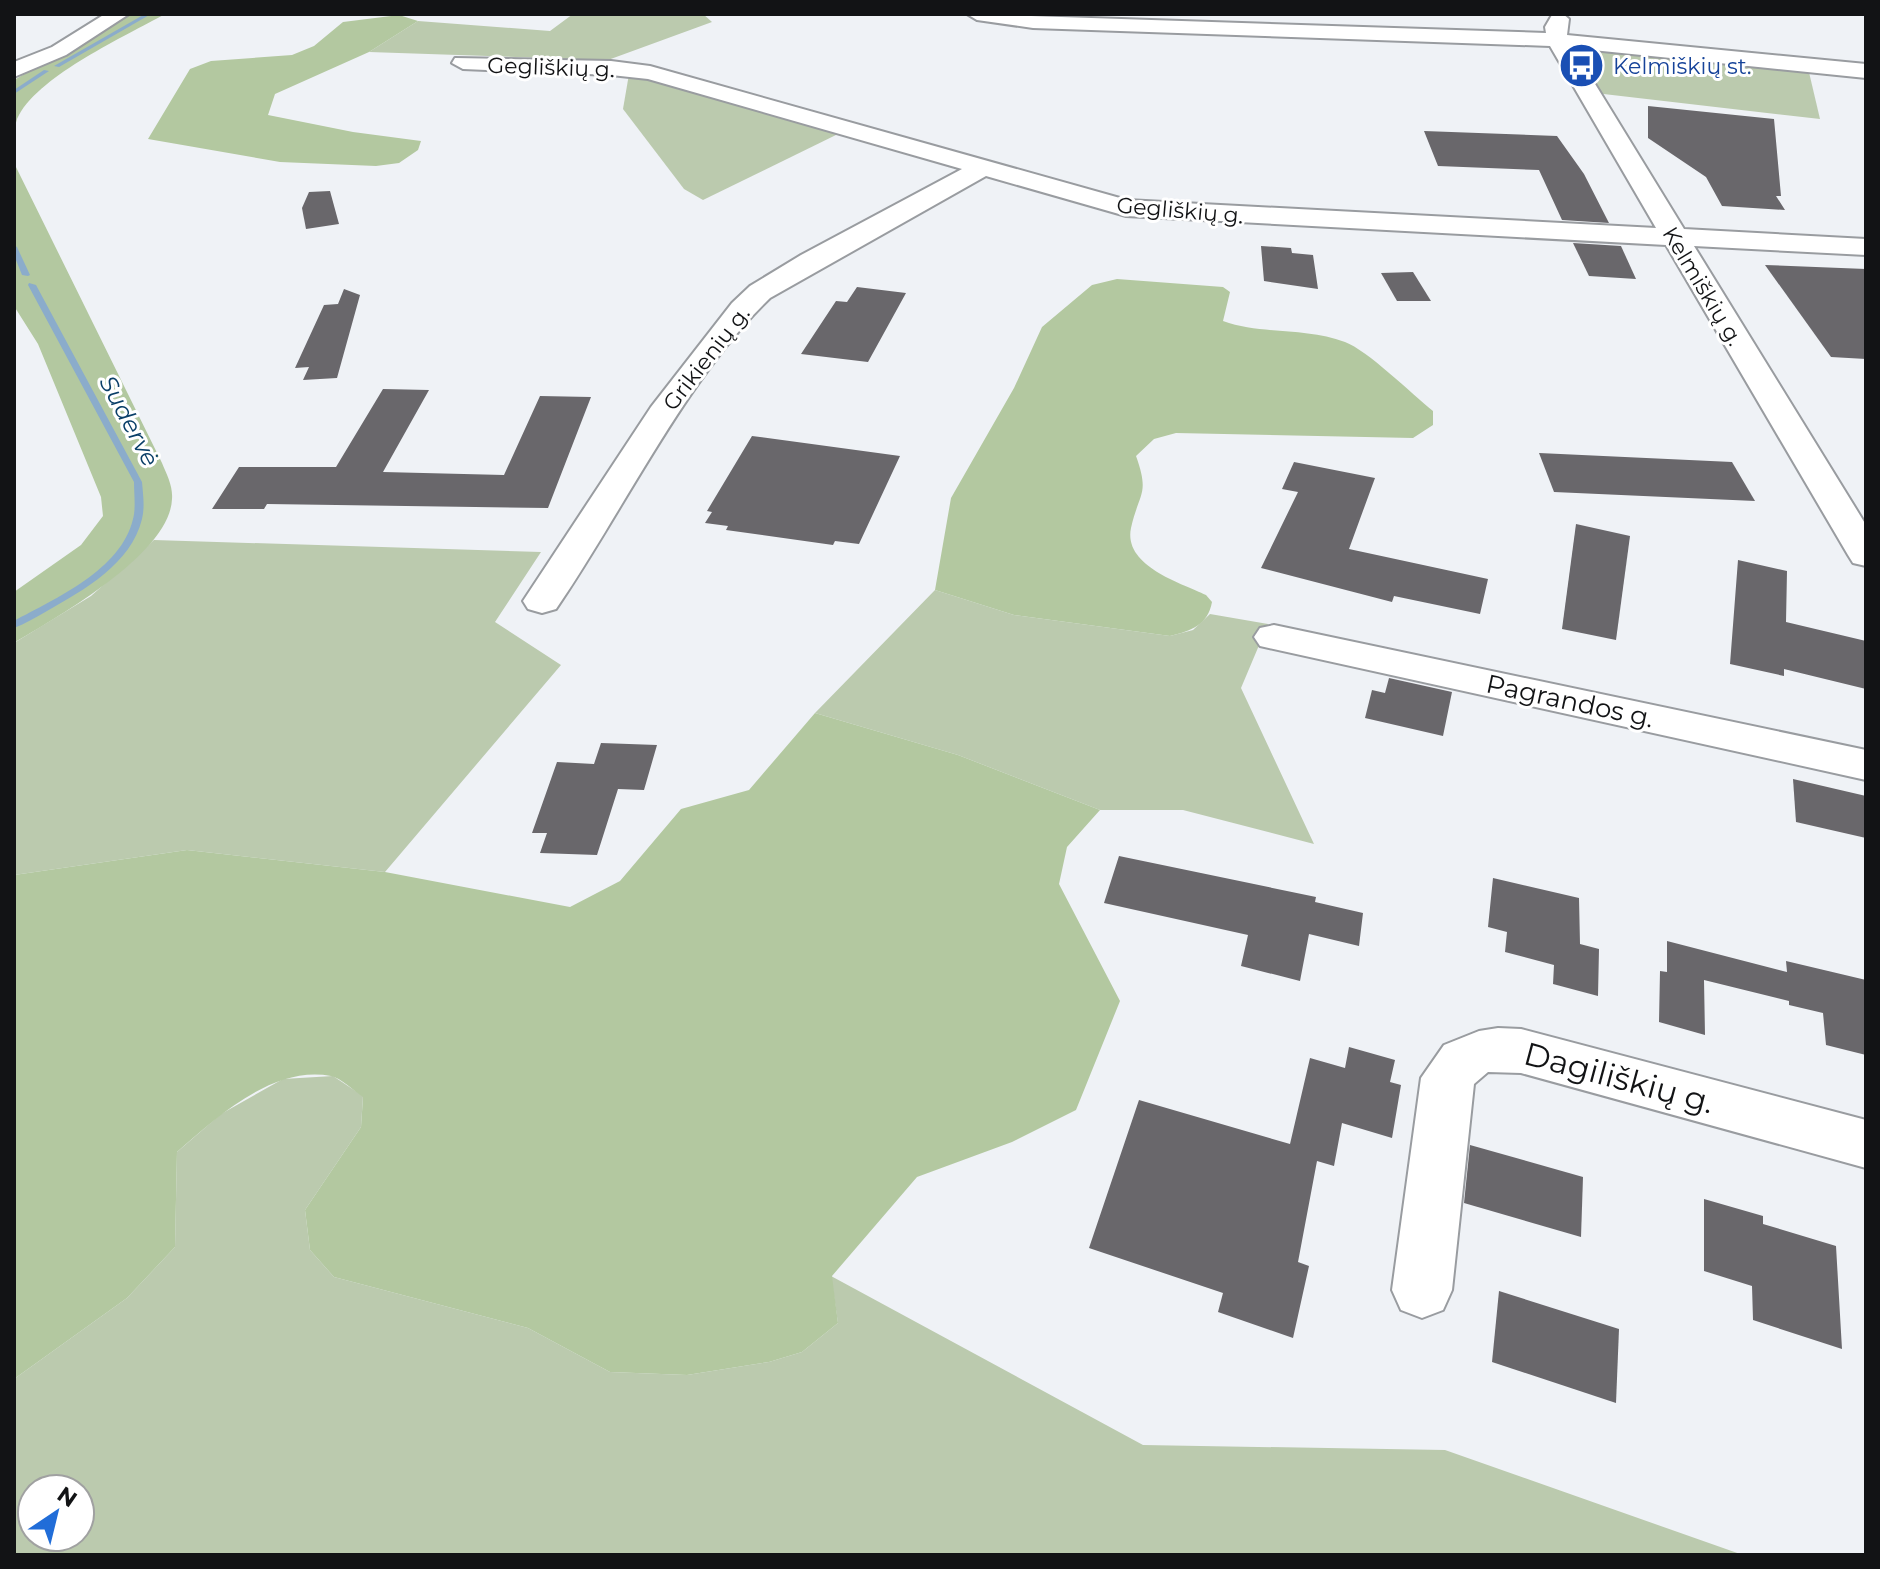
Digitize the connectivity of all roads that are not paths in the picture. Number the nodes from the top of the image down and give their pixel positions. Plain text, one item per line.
1 (119, 14) edge
2 (977, 14) edge
3 (1562, 14) edge
4 (1267, 21) edge
5 (1557, 40) junction
6 (463, 63) dead end
7 (14, 70) edge
8 (1866, 71) edge
9 (983, 168) junction
10 (1673, 238) junction
11 (1866, 247) edge
12 (1866, 555) edge
13 (542, 601) dead end
14 (1274, 637) dead end
15 (1866, 765) edge
16 (1866, 1144) edge
17 (1422, 1290) dead end

1 - 7 street
2 - 4 street
3 - 5 street
4 - 5 street
5 - 8 street
5 - 10 street, Kelmiškių g.
6 - 9 street, Gegliškių g.
9 - 10 street, Gegliškių g.
9 - 13 street, Grikienių g.
10 - 11 street, Gegliškių g.
10 - 12 street, Kelmiškių g.
14 - 15 street, Pagrandos g.
16 - 17 street, Dagiliškių g.

